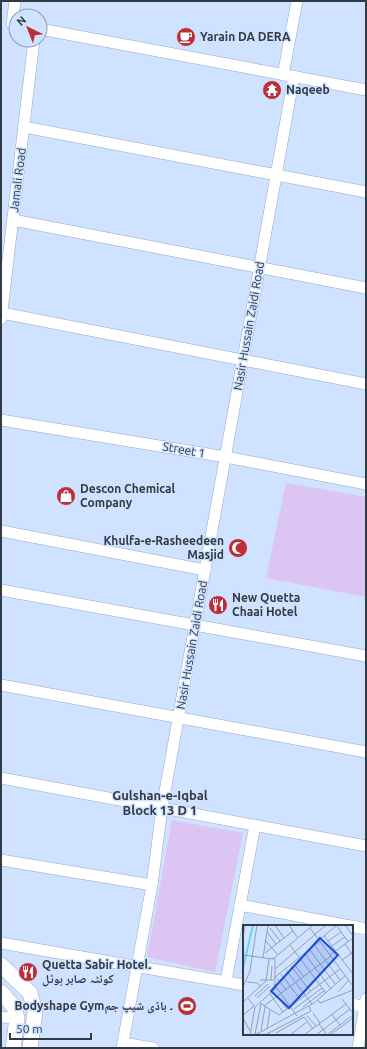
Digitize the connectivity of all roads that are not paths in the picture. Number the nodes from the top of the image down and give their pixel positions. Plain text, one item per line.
1 (297, 1) edge
2 (48, 30) edge
3 (33, 48) edge
4 (283, 75) junction
5 (294, 76) junction
6 (366, 90) edge
7 (24, 127) junction
8 (276, 176) junction
9 (366, 192) edge
10 (13, 220) junction
11 (260, 268) junction
12 (366, 288) edge
13 (1, 317) edge
14 (243, 360) junction
15 (366, 384) edge
16 (1, 420) edge
17 (226, 458) junction
18 (366, 484) edge
19 (1, 531) edge
20 (205, 570) junction
21 (1, 590) edge
22 (195, 624) junction
23 (366, 656) edge
24 (1, 685) edge
25 (178, 717) junction
26 (366, 752) edge
27 (1, 778) edge
28 (162, 808) junction
29 (255, 825) junction
30 (366, 846) edge
31 (1, 860) edge
32 (152, 885) junction
33 (240, 905) junction
34 (346, 925) edge
35 (353, 926) edge
36 (366, 929) edge
37 (1, 943) edge
38 (1, 965) edge
39 (138, 966) junction
40 (226, 981) junction
41 (243, 985) edge
42 (1, 992) edge
43 (353, 1004) edge
44 (366, 1004) edge
45 (1, 1017) edge
46 (17, 1018) junction
47 (123, 1045) edge
48 (13, 1048) edge
49 (30, 1048) edge
50 (153, 1048) edge
51 (358, 1048) edge

1 - 4 street
2 - 4 street
3 - 7 street, Jamali Road
4 - 5 street
5 - 6 street
5 - 8 street, Nasir Hussain Zaidi Road
7 - 8 street
7 - 10 street, Jamali Road
8 - 9 street
8 - 11 street, Nasir Hussain Zaidi Road
10 - 11 street
10 - 13 street, Jamali Road
11 - 12 street
11 - 14 street, Nasir Hussain Zaidi Road
13 - 14 street
14 - 15 street
14 - 17 street, Nasir Hussain Zaidi Road
16 - 17 street, Street 1
17 - 18 street, Street 1
17 - 20 street, Nasir Hussain Zaidi Road
19 - 20 street
20 - 22 street, Nasir Hussain Zaidi Road
21 - 22 street
22 - 23 street
22 - 25 street, Nasir Hussain Zaidi Road
24 - 25 street
25 - 26 street
25 - 28 street, Nasir Hussain Zaidi Road
27 - 28 street
28 - 29 street
28 - 32 street, Nasir Hussain Zaidi Road
29 - 30 street
29 - 33 street
31 - 32 street
32 - 39 street, Nasir Hussain Zaidi Road
33 - 34 street
33 - 40 street
35 - 36 street
37 - 39 street
38 - 49 main road
39 - 40 street
39 - 47 street, Nasir Hussain Zaidi Road
40 - 41 street
42 - 46 main road
43 - 44 street
44 - 51 street
45 - 46 street
46 - 48 main road
47 - 50 street

